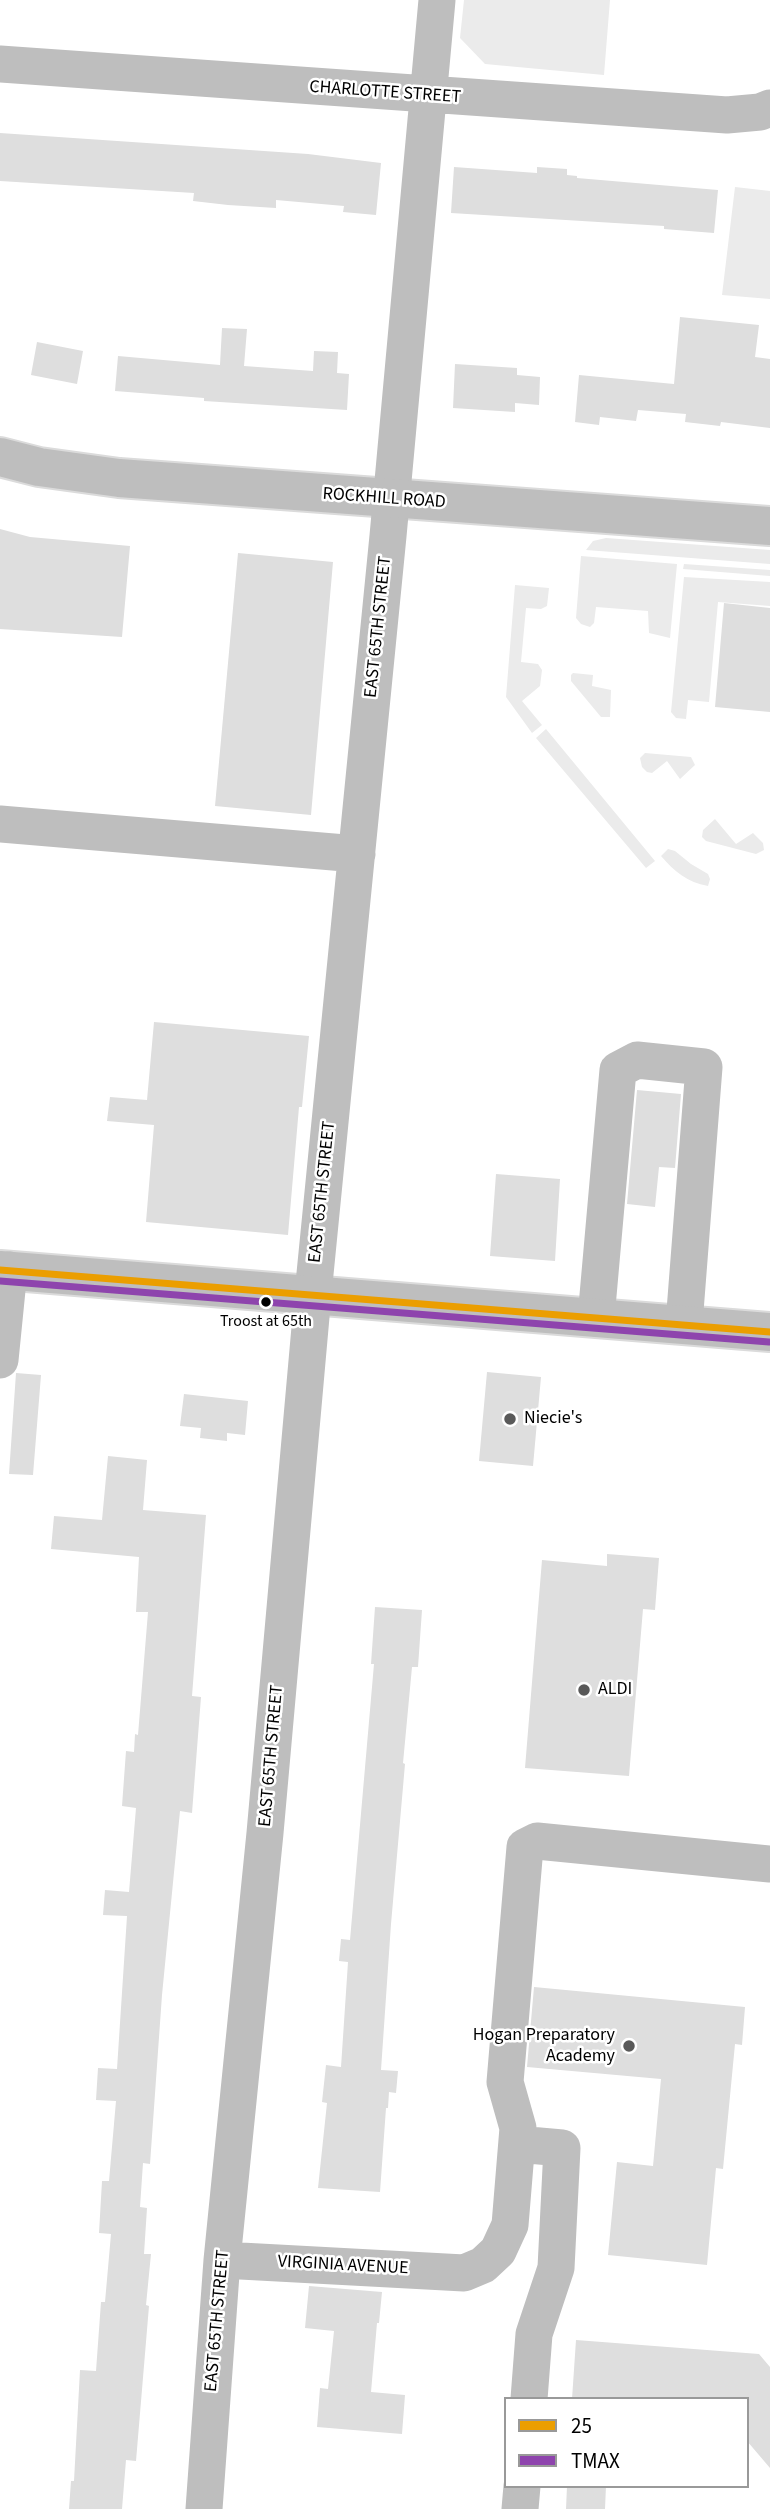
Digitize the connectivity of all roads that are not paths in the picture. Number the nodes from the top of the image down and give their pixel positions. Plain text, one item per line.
1 (437, 0) edge
2 (0, 64) edge
3 (428, 96) junction
4 (770, 108) edge
5 (0, 457) edge
6 (392, 499) junction
7 (770, 526) edge
8 (0, 824) edge
9 (357, 854) junction
10 (4, 1270) edge
11 (313, 1294) junction
12 (596, 1318) junction
13 (684, 1324) junction
14 (770, 1332) edge
15 (0, 1359) edge
16 (770, 1864) edge
17 (517, 2144) junction
18 (222, 2260) junction
19 (529, 2397) edge
20 (522, 2488) edge
21 (204, 2509) edge
22 (520, 2509) edge

1 - 3 street, EAST 65TH STREET
2 - 3 street, CHARLOTTE STREET
3 - 4 street, CHARLOTTE STREET
3 - 6 street, EAST 65TH STREET
5 - 6 main road, ROCKHILL ROAD
6 - 7 main road, ROCKHILL ROAD
6 - 9 street, EAST 65TH STREET
8 - 9 street
9 - 11 street, EAST 65TH STREET
10 - 11 main road
10 - 15 street
11 - 12 main road
11 - 18 street, EAST 65TH STREET
12 - 13 main road
12 - 13 street
13 - 14 main road
16 - 17 street
17 - 18 street, VIRGINIA AVENUE
17 - 19 street
18 - 21 street, EAST 65TH STREET
20 - 22 street

